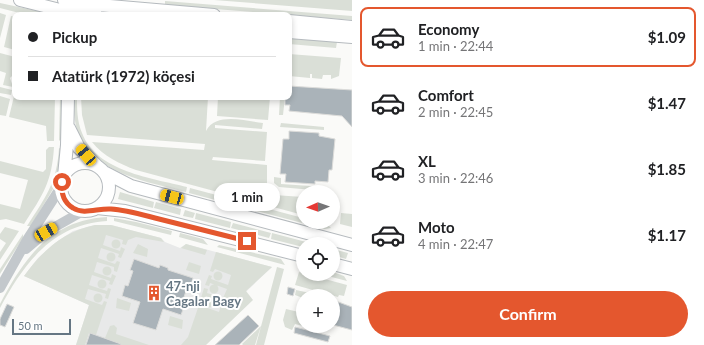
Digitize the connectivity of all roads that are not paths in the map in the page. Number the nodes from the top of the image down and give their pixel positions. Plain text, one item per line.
1 (20, 0) edge
2 (64, 0) edge
3 (65, 12) edge
4 (182, 12) edge
5 (292, 21) edge
6 (352, 27) edge
7 (292, 32) edge
8 (352, 37) edge
9 (68, 100) edge
10 (68, 123) junction
11 (101, 170) junction
12 (62, 182) junction
13 (97, 208) junction
14 (83, 211) junction
15 (352, 245) edge
16 (296, 254) edge
17 (19, 256) junction
18 (340, 266) edge
19 (352, 269) edge
20 (0, 288) edge

1 - 3 main road
2 - 4 main road
5 - 6 main road
7 - 8 main road
9 - 10 main road
10 - 11 main road
10 - 12 main road
11 - 12 main road
11 - 13 main road
11 - 15 main road
12 - 14 main road
12 - 17 street
13 - 14 main road
13 - 16 main road
14 - 17 street
17 - 20 street
18 - 19 main road

